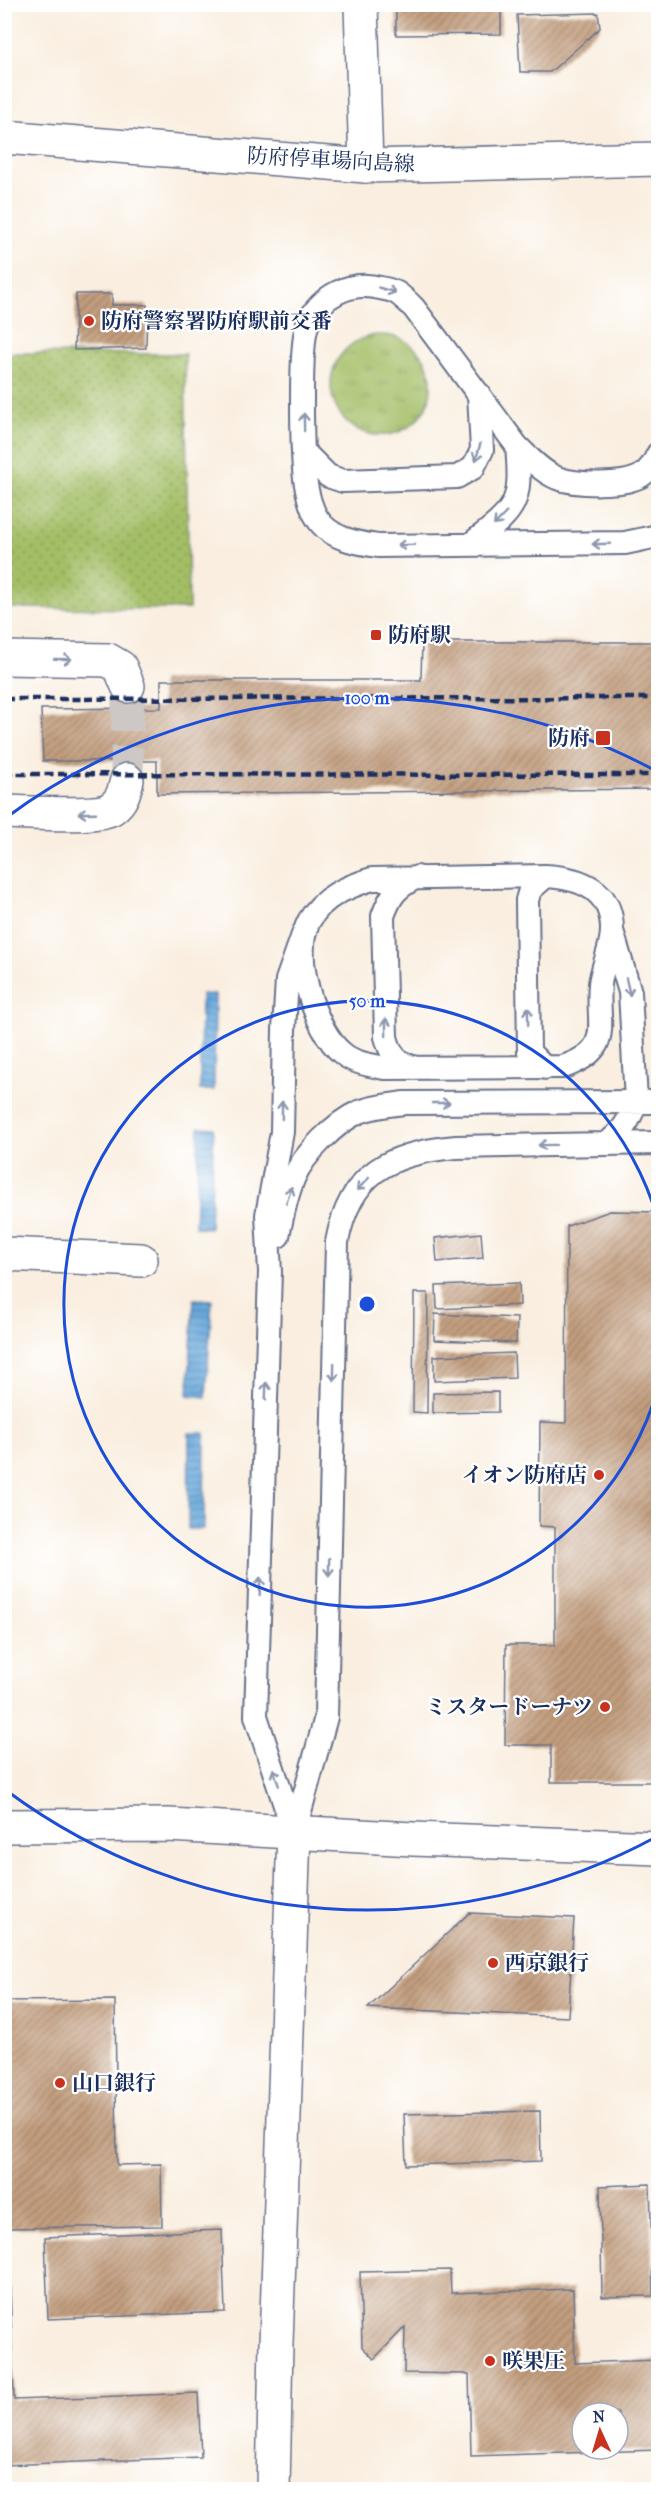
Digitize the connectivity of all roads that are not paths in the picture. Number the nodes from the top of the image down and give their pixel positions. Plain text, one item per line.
1 (361, 4) edge
2 (4, 137) edge
3 (658, 159) edge
4 (366, 166) junction
5 (479, 394) junction
6 (517, 446) junction
7 (304, 453) junction
8 (658, 454) edge
9 (658, 536) edge
10 (472, 543) junction
11 (4, 658) edge
12 (128, 686) tunnel mouth
13 (127, 780) tunnel mouth
14 (4, 812) edge
15 (546, 876) junction
16 (417, 878) junction
17 (612, 930) junction
18 (304, 933) junction
19 (545, 1068) junction
20 (417, 1069) junction
21 (647, 1102) edge
22 (658, 1143) edge
23 (606, 1144) junction
24 (4, 1254) edge
25 (141, 1260) dead end
26 (270, 1272) junction
27 (4, 1826) edge
28 (294, 1833) junction
29 (658, 1848) edge
30 (273, 2490) edge

1 - 4 street
2 - 4 street, 防府停車場向島線
3 - 4 street, 防府停車場向島線
5 - 6 lane
5 -> 7 lane
7 -> 5 lane
6 - 8 lane
6 -> 10 lane
10 -> 7 lane
9 -> 10 lane
11 -> 12 street
13 -> 14 street
15 - 16 lane
15 - 17 lane
19 -> 15 lane
16 - 18 lane
20 -> 16 lane
17 - 19 lane
17 -> 21 lane
18 - 20 lane
26 -> 18 lane
19 - 20 lane
21 - 23 lane
26 -> 21 lane
22 - 23 lane
23 -> 28 lane
24 - 25 street
28 -> 26 lane
27 - 28 street
28 - 29 street
28 - 30 street

